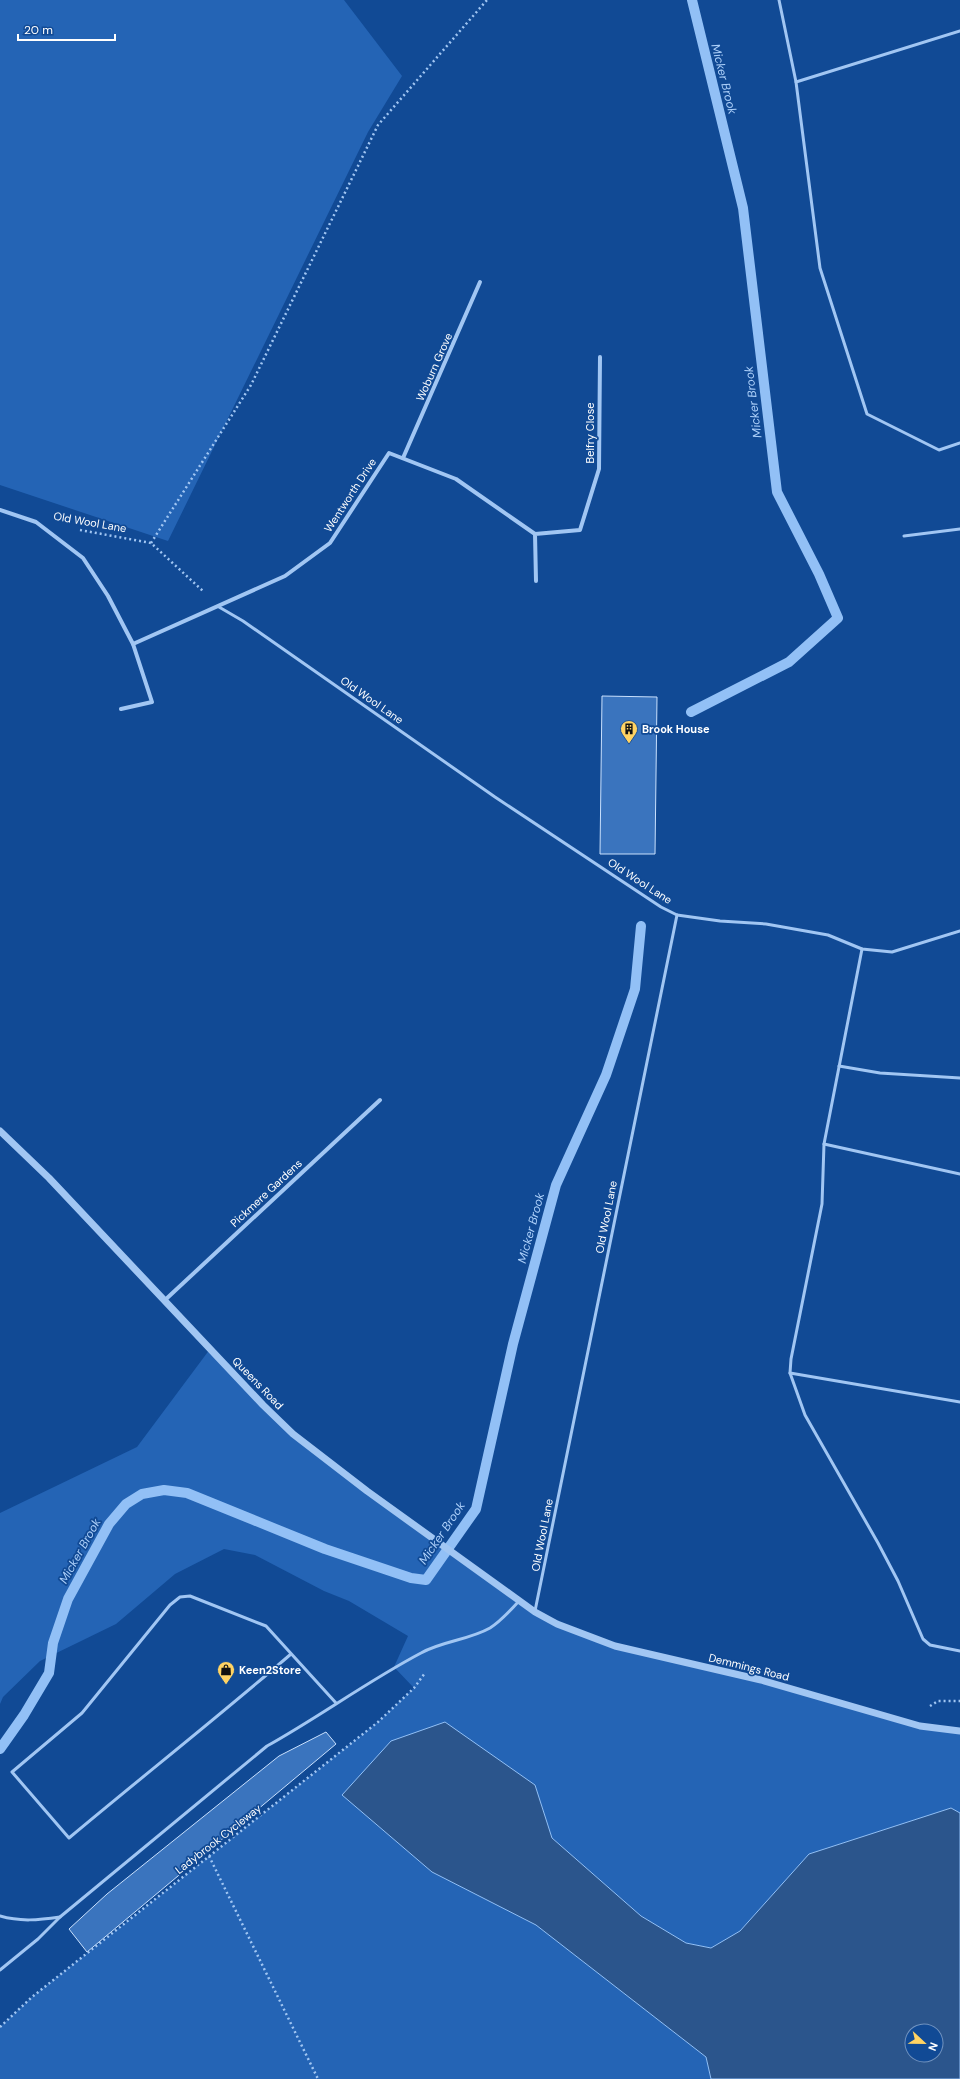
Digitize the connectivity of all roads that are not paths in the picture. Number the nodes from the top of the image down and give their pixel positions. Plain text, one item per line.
1 (779, 0) edge
2 (960, 31) edge
3 (796, 82) junction
4 (480, 282) dead end
5 (600, 357) dead end
6 (960, 443) edge
7 (403, 458) junction
8 (0, 510) edge
9 (960, 529) edge
10 (535, 534) junction
11 (904, 536) dead end
12 (536, 581) dead end
13 (219, 607) junction
14 (133, 644) junction
15 (121, 709) dead end
16 (677, 915) junction
17 (960, 931) edge
18 (862, 949) junction
19 (839, 1066) junction
20 (960, 1078) edge
21 (380, 1100) dead end
22 (0, 1131) edge
23 (824, 1144) junction
24 (960, 1174) edge
25 (165, 1300) junction
26 (790, 1373) junction
27 (960, 1402) edge
28 (519, 1602) junction
29 (535, 1612) junction
30 (960, 1651) edge
31 (291, 1654) junction
32 (336, 1704) junction
33 (960, 1731) edge
34 (0, 1916) edge
35 (60, 1917) junction
36 (0, 1970) edge

1 - 3 lane
2 - 3 lane
3 - 6 lane
4 - 7 street, Woburn Grove
5 - 10 street, Belfry Close
7 - 10 street, Wentworth Drive
7 - 13 street, Wentworth Drive
8 - 14 street, Old Wool Lane
9 - 11 lane
10 - 12 street
13 - 14 street, Wentworth Drive
13 - 16 lane, Old Wool Lane
14 - 15 street, Old Wool Lane
16 - 18 lane
16 - 29 lane, Old Wool Lane
17 - 18 lane
18 - 19 lane
19 - 20 lane
19 - 23 lane
21 - 25 street, Pickmere Gardens
22 - 25 street, Queens Road
23 - 24 lane
23 - 26 lane
25 - 28 street, Queens Road
26 - 27 lane
26 - 30 lane
28 - 29 street, Queens Road
28 - 32 lane
29 - 33 street, Demmings Road
31 - 31 lane
31 - 32 lane
32 - 35 lane
34 - 35 lane
35 - 36 lane

